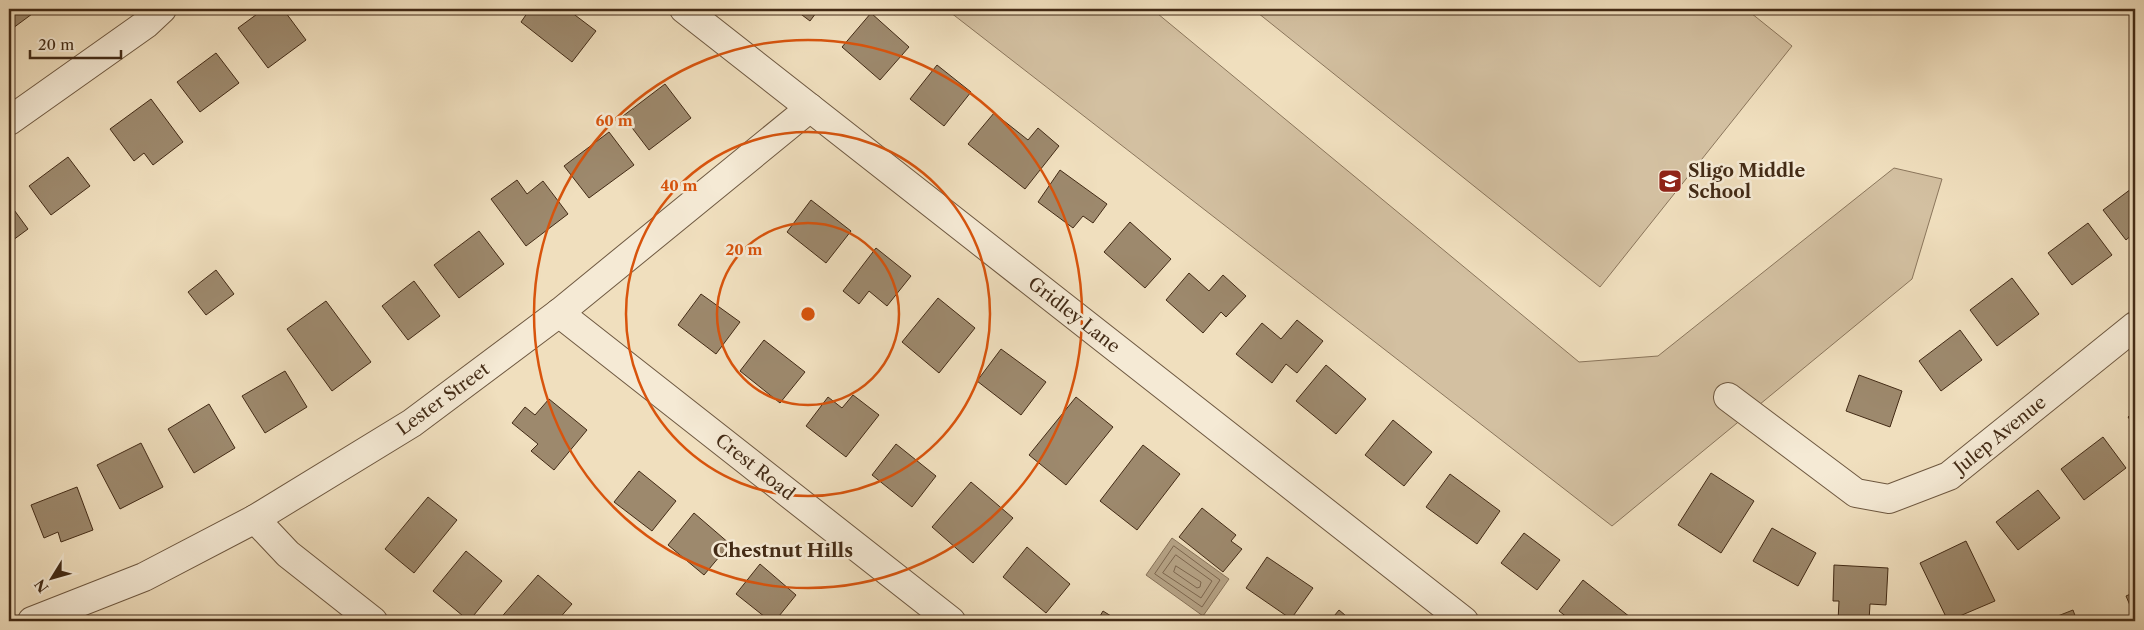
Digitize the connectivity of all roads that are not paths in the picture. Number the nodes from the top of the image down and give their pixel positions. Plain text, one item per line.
1 (162, 9) edge
2 (684, 9) edge
3 (810, 108) junction
4 (9, 121) edge
5 (559, 312) junction
6 (2135, 326) edge
7 (1728, 397) dead end
8 (255, 519) junction
9 (32, 621) edge
10 (373, 621) edge
11 (951, 621) edge
12 (1464, 621) edge

1 - 4 street
2 - 3 street, Gridley Lane
3 - 5 street, Lester Street
3 - 12 street, Gridley Lane
5 - 8 street, Lester Street
5 - 11 street, Crest Road
6 - 7 street, Julep Avenue
8 - 9 street, Lester Street
8 - 10 street

